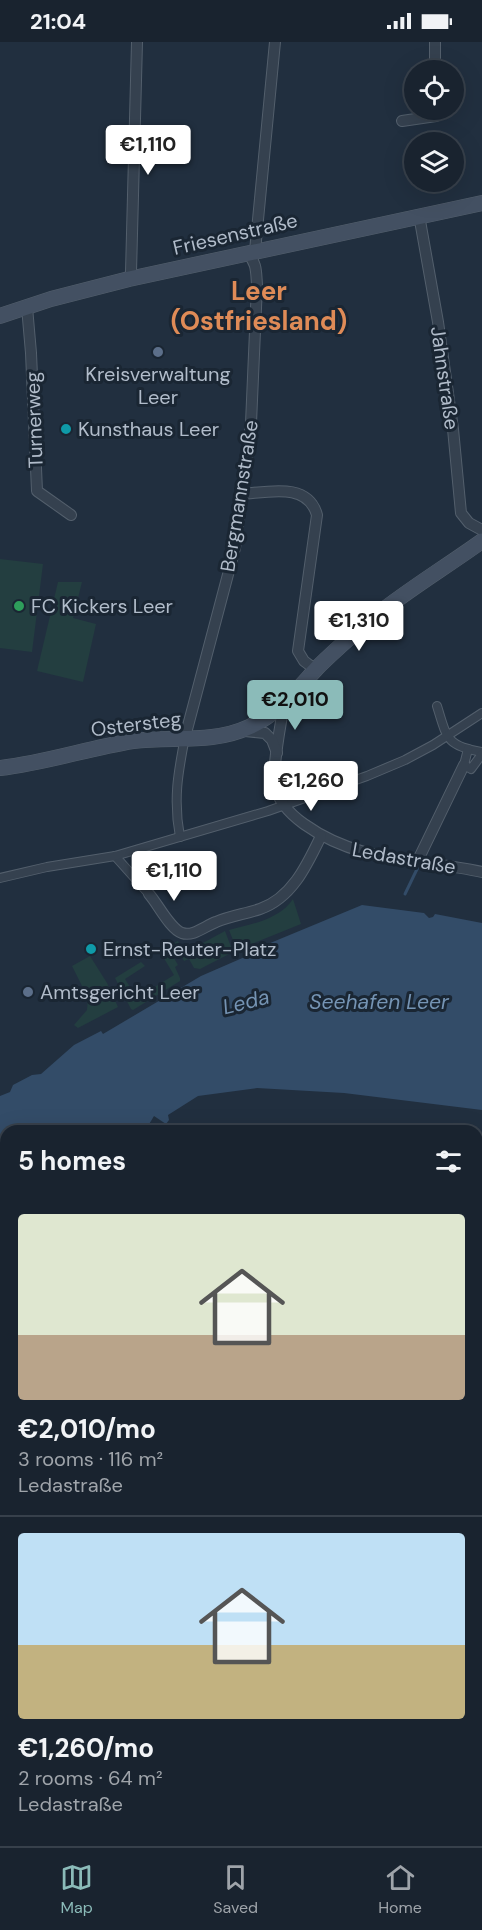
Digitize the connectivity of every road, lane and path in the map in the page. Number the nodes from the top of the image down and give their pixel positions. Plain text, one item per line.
1 (137, 42) edge
2 (275, 42) edge
3 (435, 42) edge
4 (435, 60) edge
5 (409, 120) edge
6 (402, 121) dead end
7 (482, 203) edge
8 (419, 215) junction
9 (252, 257) junction
10 (129, 279) junction
11 (27, 307) junction
12 (0, 316) edge
13 (242, 494) junction
14 (71, 515) dead end
15 (482, 530) edge
16 (482, 541) edge
17 (316, 670) junction
18 (437, 706) dead end
19 (279, 708) junction
20 (482, 714) edge
21 (239, 732) junction
22 (447, 736) junction
23 (185, 737) junction
24 (468, 749) junction
25 (482, 753) edge
26 (277, 755) junction
27 (468, 767) junction
28 (0, 768) edge
29 (284, 805) junction
30 (321, 836) junction
31 (180, 837) junction
32 (115, 856) junction
33 (420, 863) junction
34 (482, 872) edge
35 (0, 878) edge
36 (149, 894) joint

1 - 10 street
2 - 9 street, Bergmannstraße
3 - 4 street
5 - 6 street
7 - 8 main road, Friesenstraße
8 - 9 main road, Friesenstraße
8 - 15 street, Jahnstraße
9 - 10 main road, Friesenstraße
9 - 13 street, Bergmannstraße
10 - 11 main road, Friesenstraße
11 - 12 main road, Friesenstraße
11 - 14 street, Turnerweg
13 - 17 street
13 - 23 street, Bergmannstraße
16 - 17 main road, Ostersteg
17 - 19 main road, Ostersteg
18 - 22 street
19 - 21 main road, Ostersteg
19 - 26 street, Ledastraße
20 - 22 street
21 - 23 main road, Ostersteg
21 - 26 street
22 - 24 street
22 - 29 street
23 - 28 main road, Ostersteg
23 - 31 street
24 - 25 street
24 - 27 street
25 - 27 street
26 - 29 street, Ledastraße
27 - 33 street
29 - 30 street, Ledastraße
29 - 31 street
30 - 33 street, Ledastraße
30 - 36 street
31 - 32 street
32 - 35 street
32 - 36 street
33 - 34 street, Ledastraße

